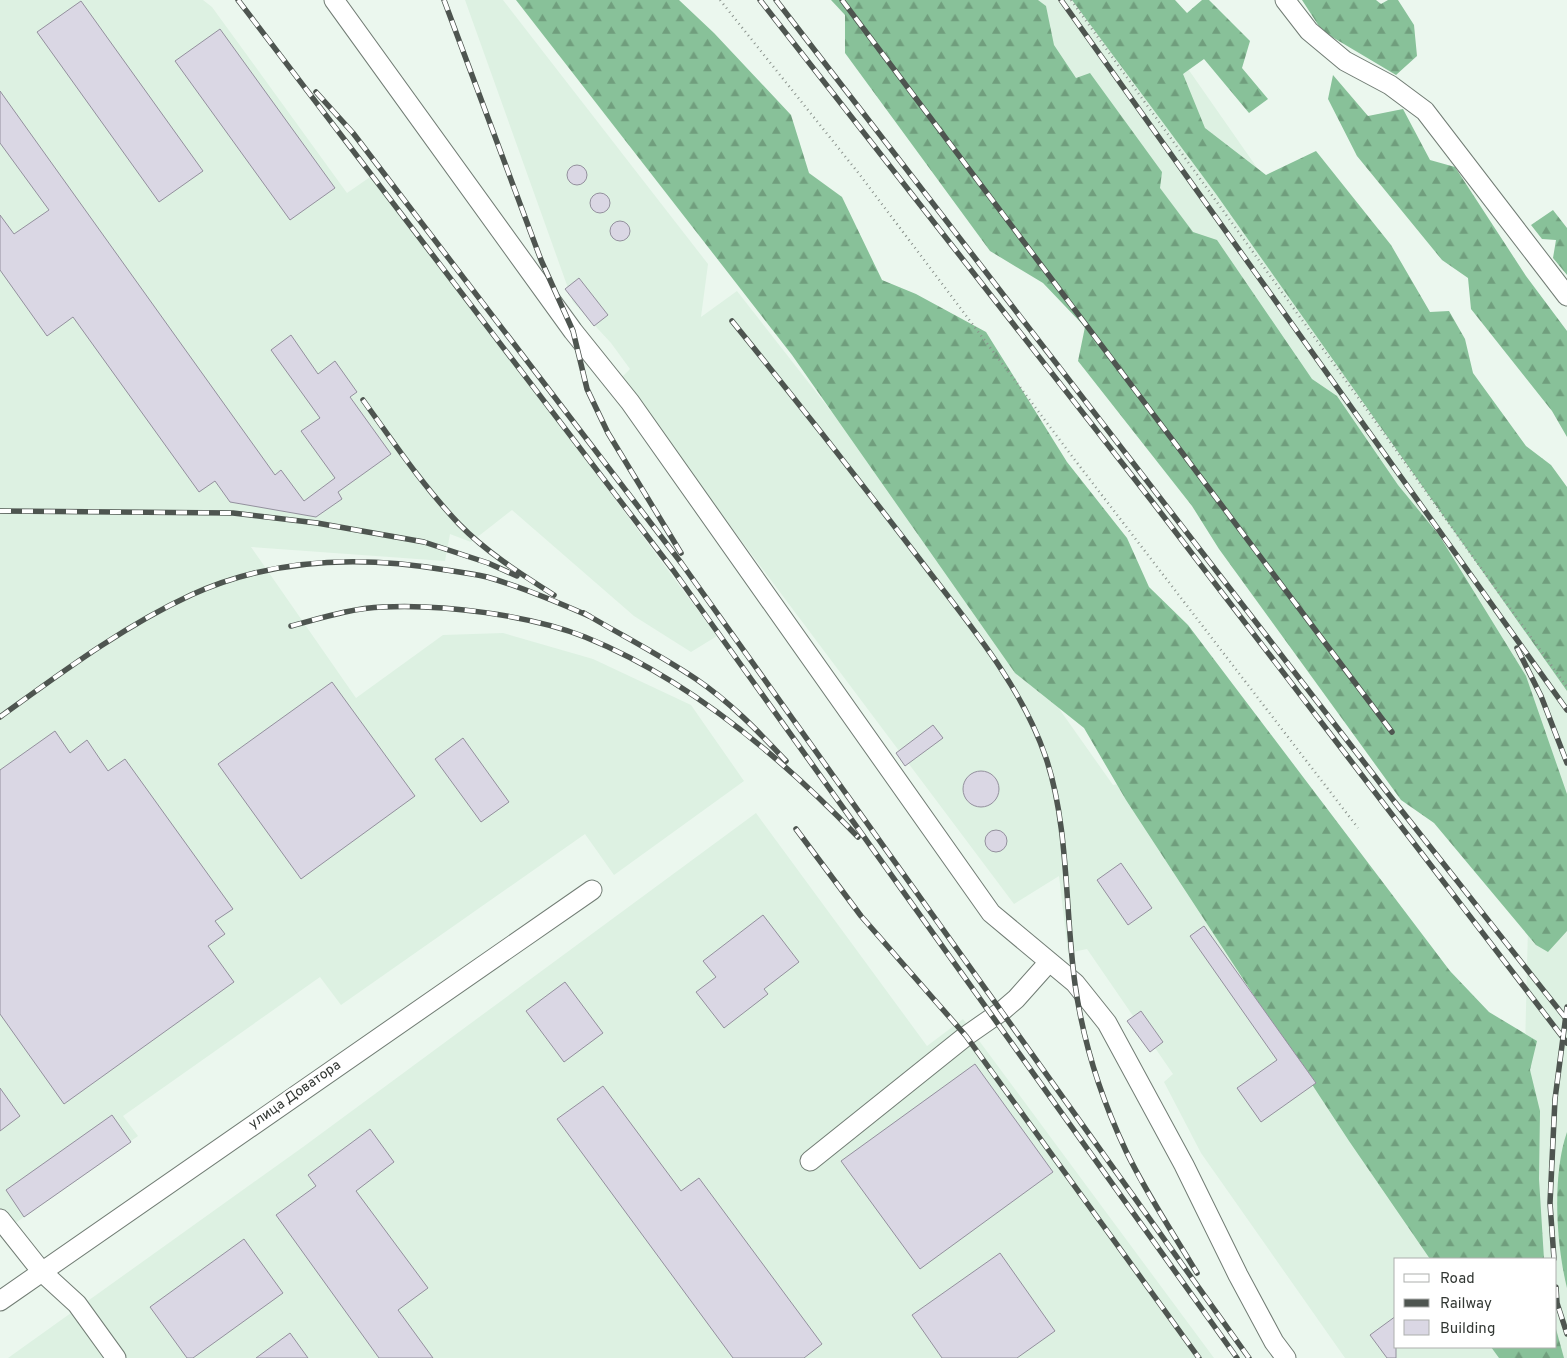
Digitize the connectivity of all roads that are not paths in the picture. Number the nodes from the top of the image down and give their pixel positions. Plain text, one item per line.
1 (334, 0) edge
2 (1285, 0) edge
3 (1567, 296) edge
4 (592, 890) dead end
5 (1049, 962) junction
6 (810, 1161) dead end
7 (0, 1219) edge
8 (42, 1272) junction
9 (0, 1302) edge
10 (116, 1358) edge
11 (1286, 1358) edge

1 - 5 street
2 - 3 street
4 - 8 street, улица Доватора
5 - 6 street
5 - 11 street
7 - 8 street
8 - 9 street, улица Доватора
8 - 10 street

